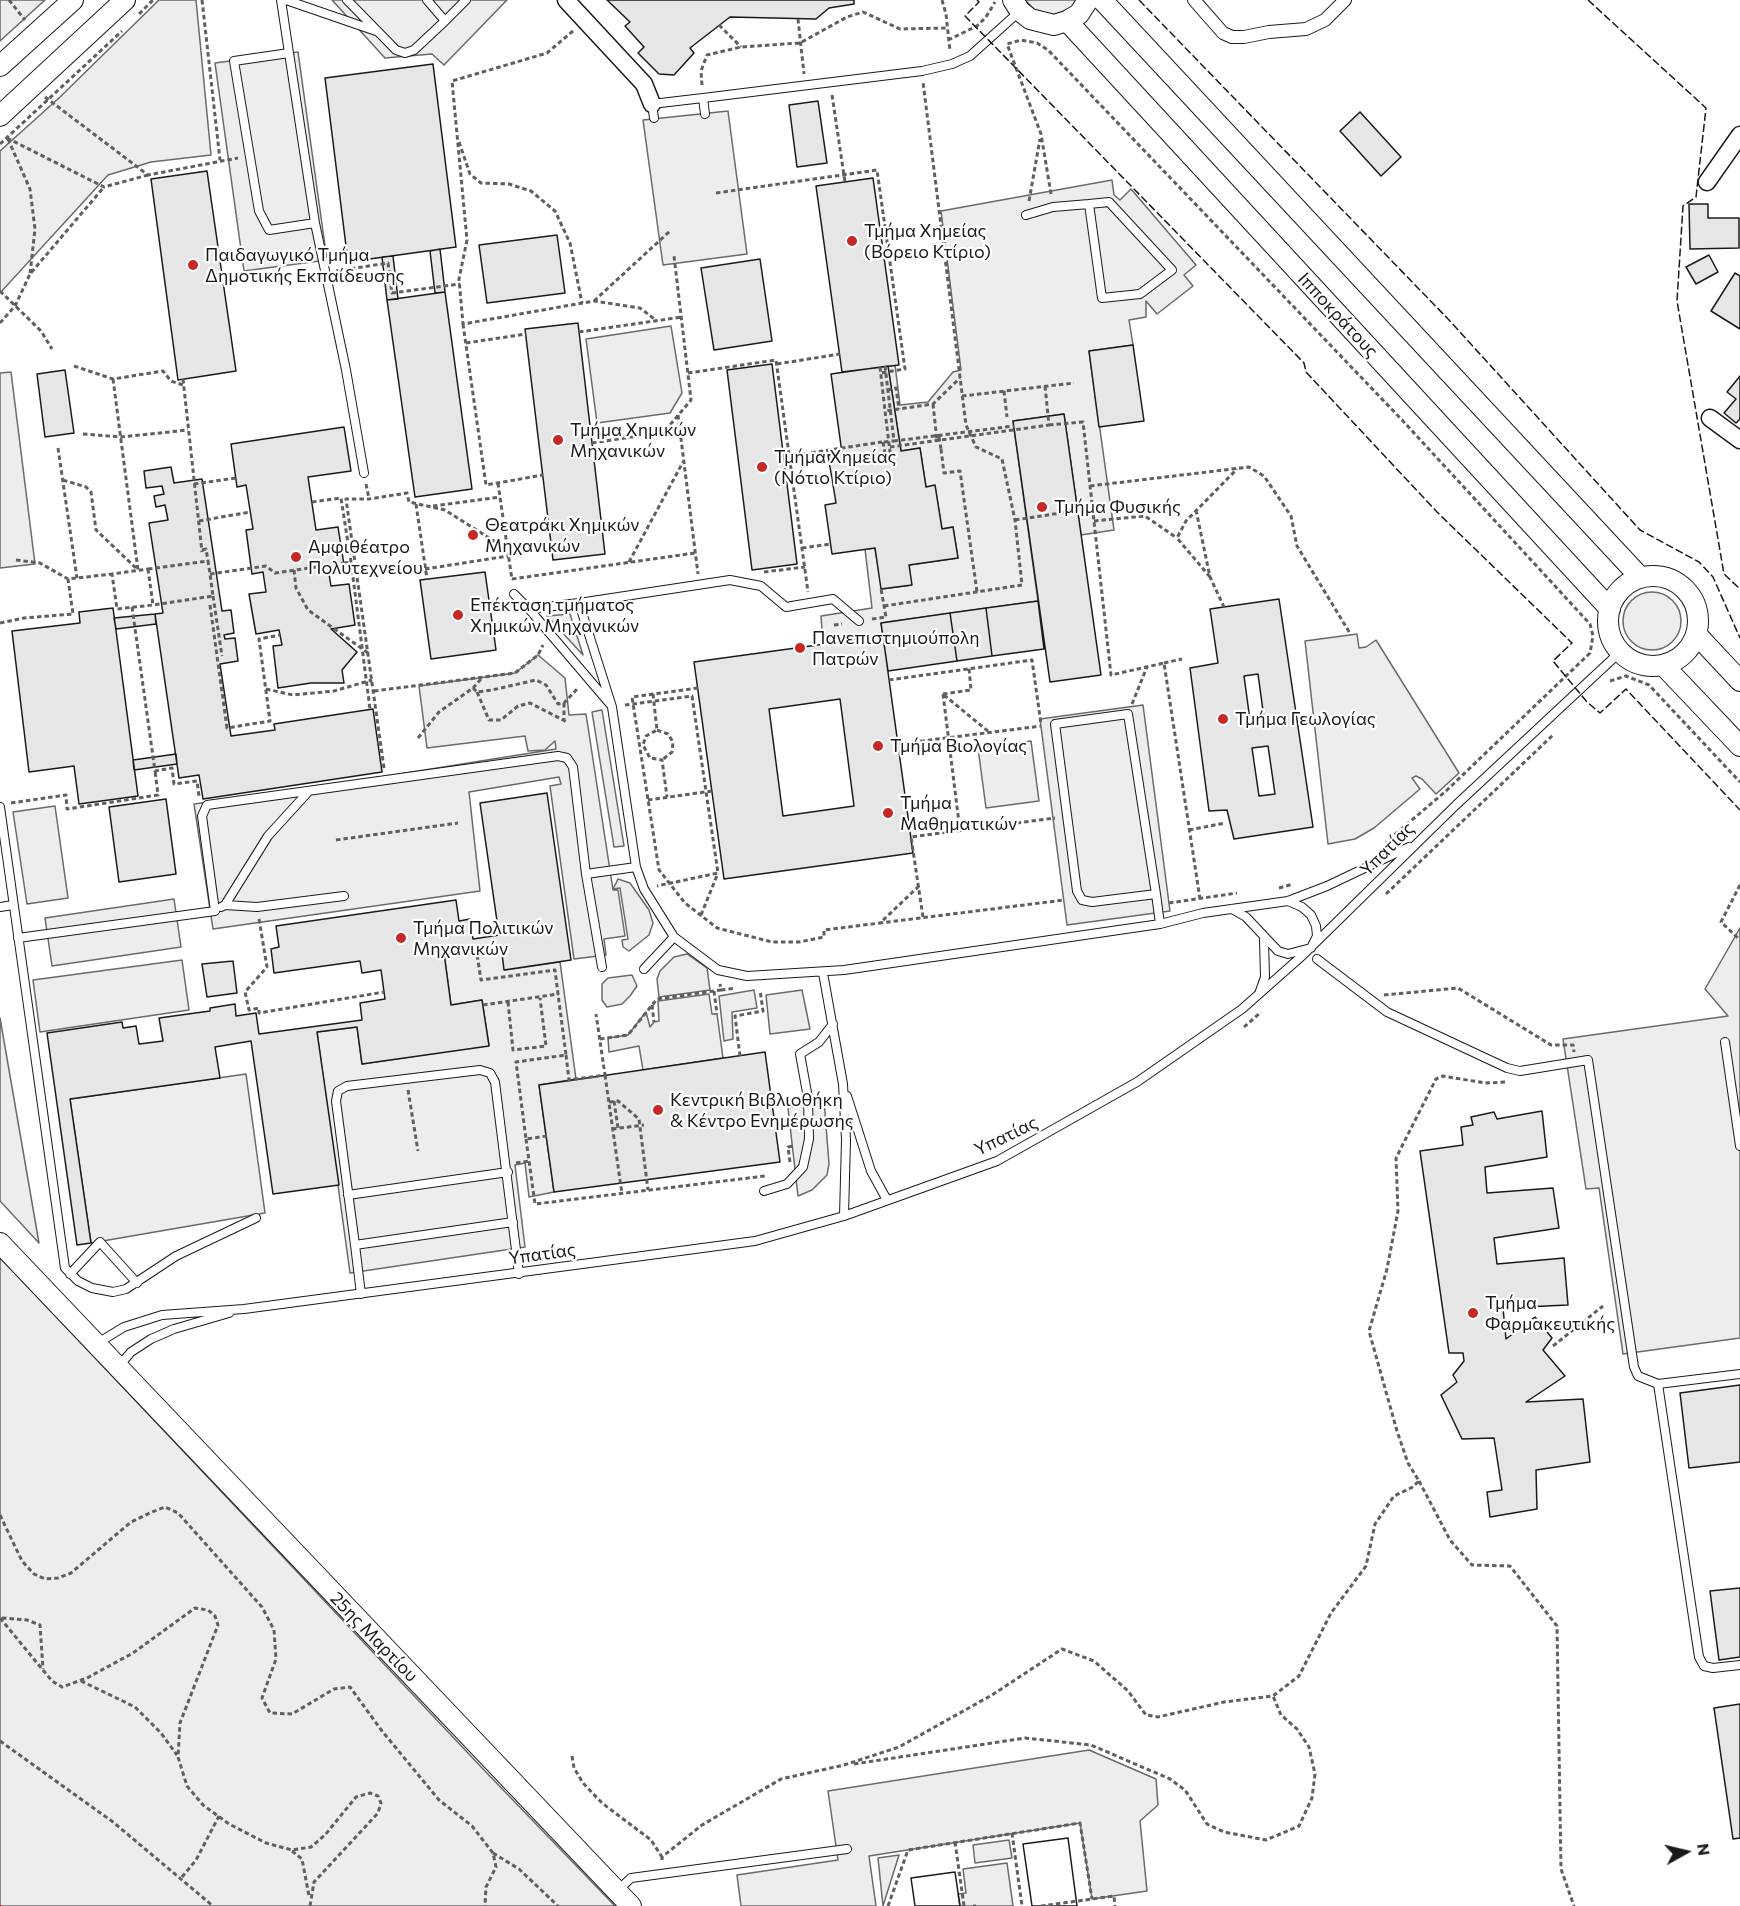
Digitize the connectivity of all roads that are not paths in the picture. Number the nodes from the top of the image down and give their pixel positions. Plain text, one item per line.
1 (73, 0) edge
2 (281, 0) edge
3 (286, 0) edge
4 (346, 0) edge
5 (427, 0) edge
6 (466, 0) edge
7 (566, 0) edge
8 (1088, 0) edge
9 (1102, 0) edge
10 (1194, 0) edge
11 (1345, 0) edge
12 (1016, 6) edge
13 (131, 8) edge
14 (445, 21) junction
15 (1067, 21) junction
16 (379, 33) junction
17 (289, 53) junction
18 (0, 66) edge
19 (703, 98) junction
20 (653, 111) joint
21 (705, 114) dead end
22 (0, 116) edge
23 (1740, 135) edge
24 (1707, 182) dead end
25 (1089, 204) junction
26 (1026, 215) road end
27 (315, 223) junction
28 (1710, 418) dead end
29 (1740, 440) edge
30 (364, 473) dead end
31 (1640, 577) junction
32 (514, 594) road end
33 (579, 603) junction
34 (529, 609) junction
35 (1610, 609) junction
36 (859, 621) dead end
37 (1698, 636) junction
38 (1619, 652) junction
39 (1664, 666) junction
40 (1740, 681) edge
41 (612, 707) junction
42 (1740, 746) edge
43 (309, 791) junction
44 (0, 806) edge
45 (1418, 842) junction
46 (636, 867) junction
47 (586, 874) junction
48 (1156, 894) junction
49 (344, 896) dead end
50 (1288, 901) junction
51 (13, 905) junction
52 (225, 905) junction
53 (0, 907) edge
54 (1231, 909) junction
55 (215, 911) junction
56 (1160, 924) junction
57 (674, 937) junction
58 (18, 938) junction
59 (1264, 940) junction
60 (1311, 948) junction
61 (1317, 959) dead end
62 (602, 967) dead end
63 (644, 969) dead end
64 (823, 973) junction
65 (1259, 994) junction
66 (833, 1024) junction
67 (1725, 1042) dead end
68 (843, 1084) junction
69 (1740, 1146) edge
70 (508, 1172) junction
71 (764, 1191) dead end
72 (348, 1195) junction
73 (886, 1200) junction
74 (843, 1216) junction
75 (256, 1218) dead end
76 (513, 1222) junction
77 (0, 1243) edge
78 (355, 1245) junction
79 (70, 1274) junction
80 (519, 1274) junction
81 (137, 1283) junction
82 (361, 1294) junction
83 (244, 1309) junction
84 (96, 1344) junction
85 (118, 1367) junction
86 (1740, 1374) edge
87 (1658, 1384) junction
88 (1740, 1665) edge
89 (848, 1849) dead end
90 (617, 1891) junction
91 (631, 1906) edge

1 - 18 street
2 - 17 lane
3 - 16 lane
4 - 16 lane
5 - 14 lane
6 - 14 lane
7 - 20 street
8 - 15 street
9 - 31 street
10 - 11 street
12 - 15 street
12 - 19 lane
13 - 22 street
14 - 16 lane
15 - 35 street, Ιπποκράτους
17 - 27 lane
17 - 27 lane
19 - 20 lane
19 - 21 lane
23 - 24 street
25 - 25 lane
25 - 26 lane
27 - 30 lane
28 - 29 street
31 - 35 street
31 - 37 street
32 - 34 lane
33 - 34 lane
33 - 36 lane
33 - 41 lane
34 - 41 lane
35 - 38 street
37 - 39 street
37 - 40 street
38 - 39 street
38 - 45 lane, Υπατίας
39 - 42 street
41 - 46 lane
43 - 47 lane
43 - 52 lane
43 - 55 lane
44 - 51 lane
45 - 50 lane
45 - 60 lane, Υπατίας
46 - 47 lane
46 - 57 lane
47 - 62 lane
48 - 48 lane
48 - 56 lane
49 - 52 lane
50 - 54 lane
50 - 60 lane
51 - 53 lane
51 - 58 lane
52 - 55 lane
54 - 56 lane
54 - 59 lane
55 - 58 lane
56 - 64 lane
57 - 63 lane
57 - 64 lane
58 - 79 lane
59 - 60 lane
59 - 65 lane
60 - 65 lane, Υπατίας
61 - 87 lane
64 - 66 lane
65 - 73 lane, Υπατίας
66 - 68 lane
66 - 71 lane
67 - 69 lane
68 - 73 lane
68 - 74 lane
70 - 72 lane
70 - 72 lane
70 - 76 lane
72 - 78 lane
73 - 74 lane, Υπατίας
74 - 80 lane, Υπατίας
75 - 81 lane
76 - 78 lane
76 - 80 lane
77 - 84 street, 25ης Μαρτίου
78 - 82 lane
79 - 81 lane
79 - 81 lane
80 - 82 lane, Υπατίας
82 - 83 lane, Υπατίας
83 - 84 lane, Υπατίας
83 - 85 lane, Υπατίας
84 - 85 street, 25ης Μαρτίου
85 - 90 street, 25ης Μαρτίου
86 - 87 lane
87 - 88 lane
89 - 90 lane
90 - 91 street, 25ης Μαρτίου

